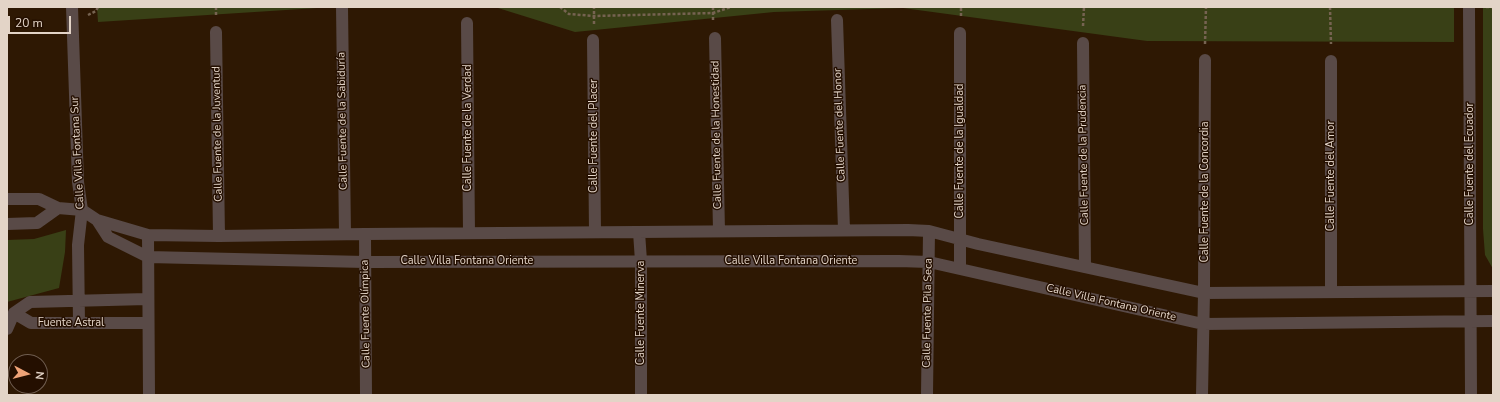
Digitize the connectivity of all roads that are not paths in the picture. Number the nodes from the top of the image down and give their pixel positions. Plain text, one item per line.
1 (72, 7) edge
2 (342, 7) edge
3 (1469, 7) edge
4 (837, 20) dead end
5 (467, 23) dead end
6 (216, 32) dead end
7 (960, 33) dead end
8 (715, 38) dead end
9 (593, 40) dead end
10 (1083, 43) dead end
11 (1205, 60) road end
12 (1331, 60) road end
13 (7, 199) edge
14 (58, 208) junction
15 (82, 210) junction
16 (96, 220) junction
17 (7, 224) edge
18 (844, 230) junction
19 (719, 231) junction
20 (929, 231) junction
21 (595, 232) junction
22 (639, 232) junction
23 (469, 233) junction
24 (345, 234) junction
25 (364, 234) junction
26 (148, 235) junction
27 (219, 236) junction
28 (961, 238) junction
29 (148, 257) junction
30 (641, 261) junction
31 (365, 262) junction
32 (929, 262) junction
33 (1085, 267) junction
34 (960, 269) junction
35 (1470, 291) junction
36 (1493, 291) edge
37 (1331, 292) junction
38 (1204, 293) junction
39 (147, 299) junction
40 (78, 301) junction
41 (14, 313) junction
42 (1470, 321) junction
43 (1493, 321) edge
44 (78, 323) junction
45 (148, 323) junction
46 (1203, 324) junction
47 (7, 329) edge
48 (149, 395) edge
49 (366, 395) edge
50 (641, 395) edge
51 (927, 395) edge
52 (1202, 395) edge
53 (1470, 395) edge

1 - 15 street, Calle Villa Fontana Sur
2 - 24 street, Calle Fuente de la Sabiduría
3 - 35 street, Calle Fuente del Ecuador
4 - 18 street, Calle Fuente del Honor
5 - 23 street, Calle Fuente de la Verdad
6 - 27 street, Calle Fuente de la Juventud
7 - 28 street, Calle Fuente de la Igualdad
8 - 19 street, Calle Fuente de la Honestidad
9 - 21 street, Calle Fuente del Placer
10 - 33 street, Calle Fuente de la Prudencia
11 - 38 street, Calle Fuente de la Concordia
12 - 37 street, Calle Fuente del Amor
13 - 14 street
14 - 15 street
14 - 17 street
15 - 16 street, Calle Villa Fontana Oriente
15 - 40 street, Calle Villa Fontana Sur
16 - 26 street, Calle Villa Fontana Oriente
16 - 29 street, Calle Villa Fontana Oriente
18 - 19 street, Calle Villa Fontana Oriente
18 - 20 street, Calle Villa Fontana Oriente
19 - 22 street, Calle Villa Fontana Oriente
20 - 28 street, Calle Villa Fontana Oriente
20 - 32 street, Calle Fuente Pila Seca
21 - 22 street, Calle Villa Fontana Oriente
21 - 23 street, Calle Villa Fontana Oriente
22 - 30 street, Calle Fuente Minerva
23 - 25 street, Calle Villa Fontana Oriente
24 - 25 street, Calle Villa Fontana Oriente
24 - 27 street, Calle Villa Fontana Oriente
25 - 31 street, Calle Fuente Olímpica
26 - 27 street, Calle Villa Fontana Oriente
26 - 29 street
28 - 33 street, Calle Villa Fontana Oriente
28 - 34 street, Calle Fuente de la Igualdad
29 - 31 street, Calle Villa Fontana Oriente
29 - 39 street
30 - 31 street, Calle Villa Fontana Oriente
30 - 32 street, Calle Villa Fontana Oriente
30 - 50 street, Calle Fuente Minerva
31 - 49 street, Calle Fuente Olímpica
32 - 34 street, Calle Villa Fontana Oriente
32 - 51 street, Calle Fuente Pila Seca
33 - 38 street, Calle Villa Fontana Oriente
34 - 46 street, Calle Villa Fontana Oriente
35 - 36 street, Calle Villa Fontana Oriente
35 - 37 street, Calle Villa Fontana Oriente
35 - 42 street, Calle Fuente del Ecuador
37 - 38 street, Calle Villa Fontana Oriente
38 - 46 street, Calle Fuente de la Concordia
39 - 40 street, Fuente Astral
39 - 45 street
40 - 41 street, Fuente Astral
40 - 44 street, Calle Villa Fontana Sur
41 - 44 street, Fuente Astral
41 - 47 street
42 - 43 street, Calle Villa Fontana Oriente
42 - 46 street, Calle Villa Fontana Oriente
42 - 53 street, Calle Fuente del Ecuador
44 - 45 street, Fuente Astral
45 - 48 street
46 - 52 street, Calle Fuente de la Concordia

